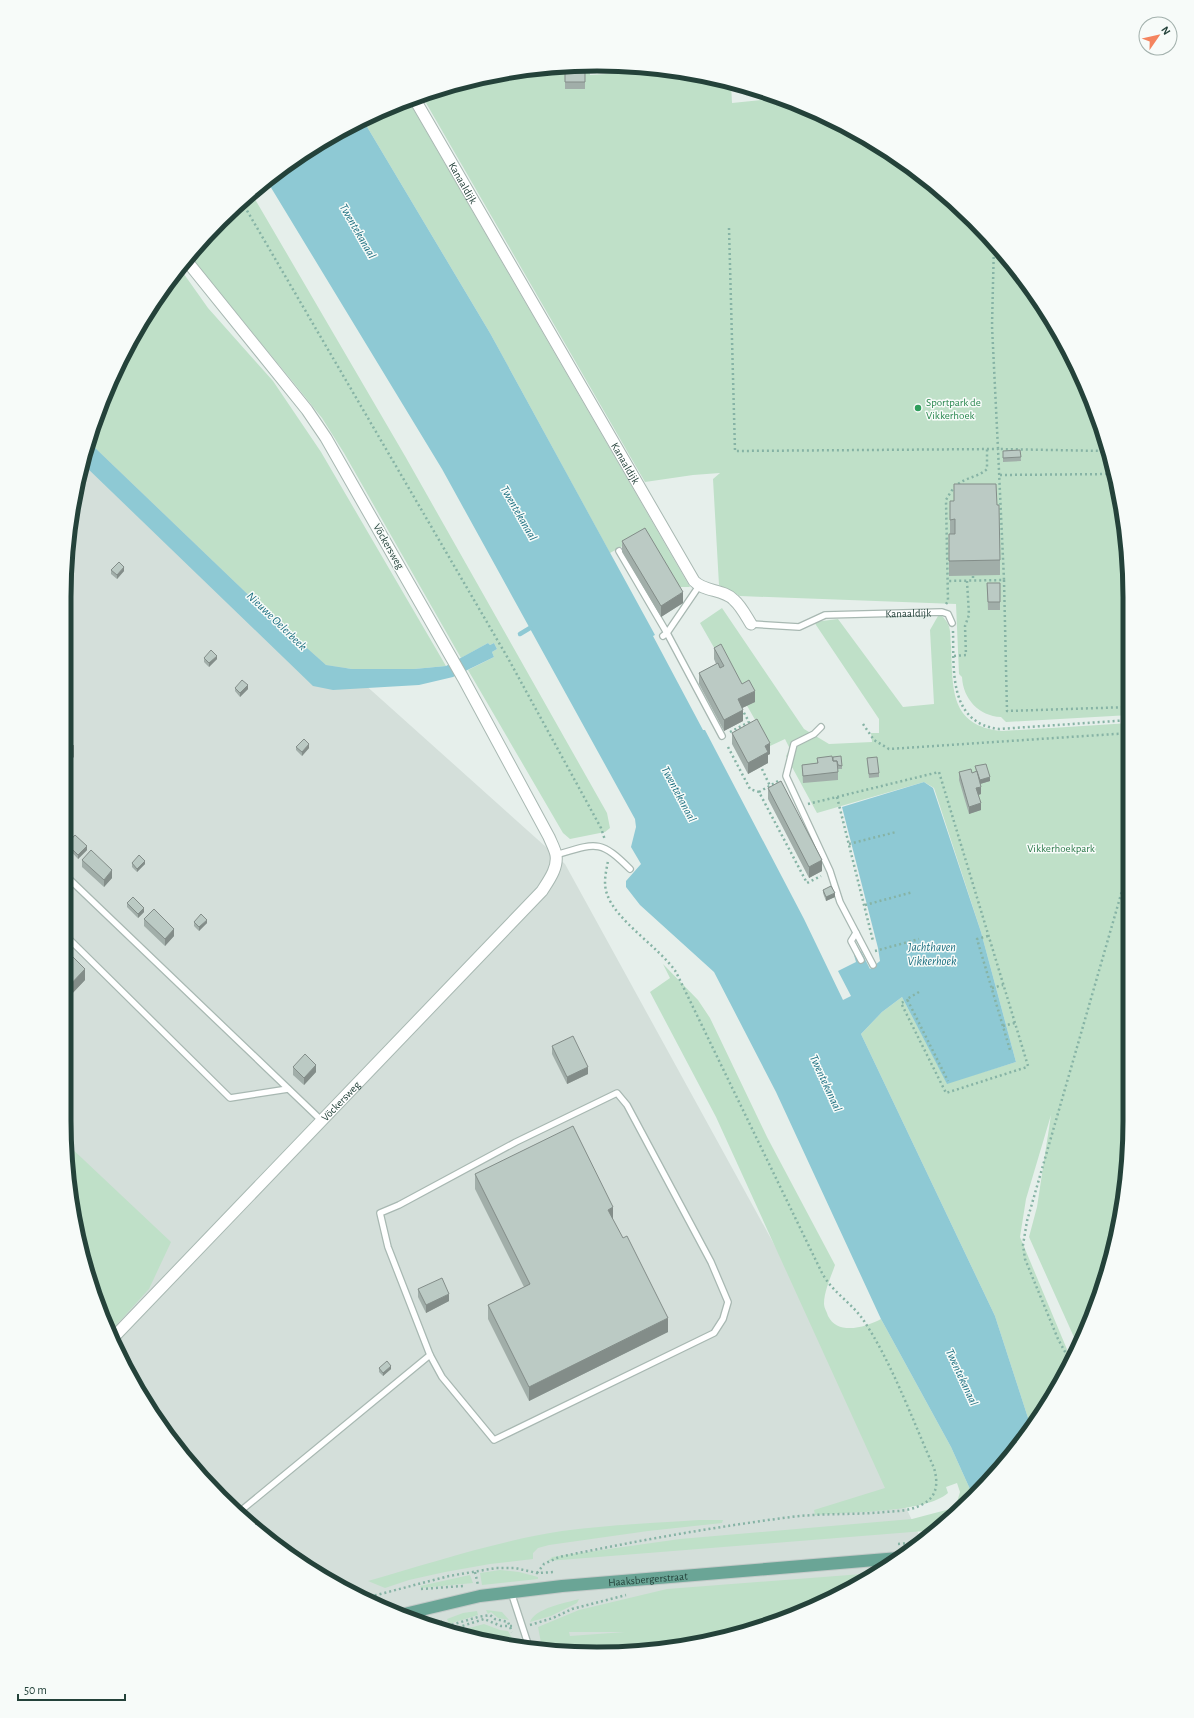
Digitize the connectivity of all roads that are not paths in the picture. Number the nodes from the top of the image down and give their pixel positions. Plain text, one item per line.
1 (417, 103) edge
2 (190, 265) edge
3 (619, 551) dead end
4 (699, 586) junction
5 (952, 623) road end
6 (751, 624) joint
7 (665, 635) junction
8 (821, 727) dead end
9 (722, 736) road end
10 (556, 855) junction
11 (630, 870) dead end
12 (71, 881) edge
13 (856, 933) junction
14 (71, 941) edge
15 (861, 960) dead end
16 (873, 965) road end
17 (288, 1089) junction
18 (322, 1121) junction
19 (116, 1334) edge
20 (430, 1355) junction
21 (243, 1509) edge
22 (888, 1559) edge
23 (511, 1592) junction
24 (410, 1612) edge
25 (527, 1642) edge

1 - 4 street, Kanaaldijk
2 - 10 street, Vöckersweg
3 - 7 lane
4 - 6 street, Kanaaldijk
4 - 7 lane
5 - 6 lane, Kanaaldijk
7 - 9 lane
8 - 13 lane
10 - 11 lane
10 - 18 street, Vöckersweg
12 - 17 lane
13 - 15 lane
13 - 16 lane
14 - 17 lane
17 - 18 lane
18 - 19 street, Vöckersweg
20 - 20 lane
20 - 21 lane
22 - 23 main road, Haaksbergerstraat
23 - 24 main road, Haaksbergerstraat
23 - 25 lane

